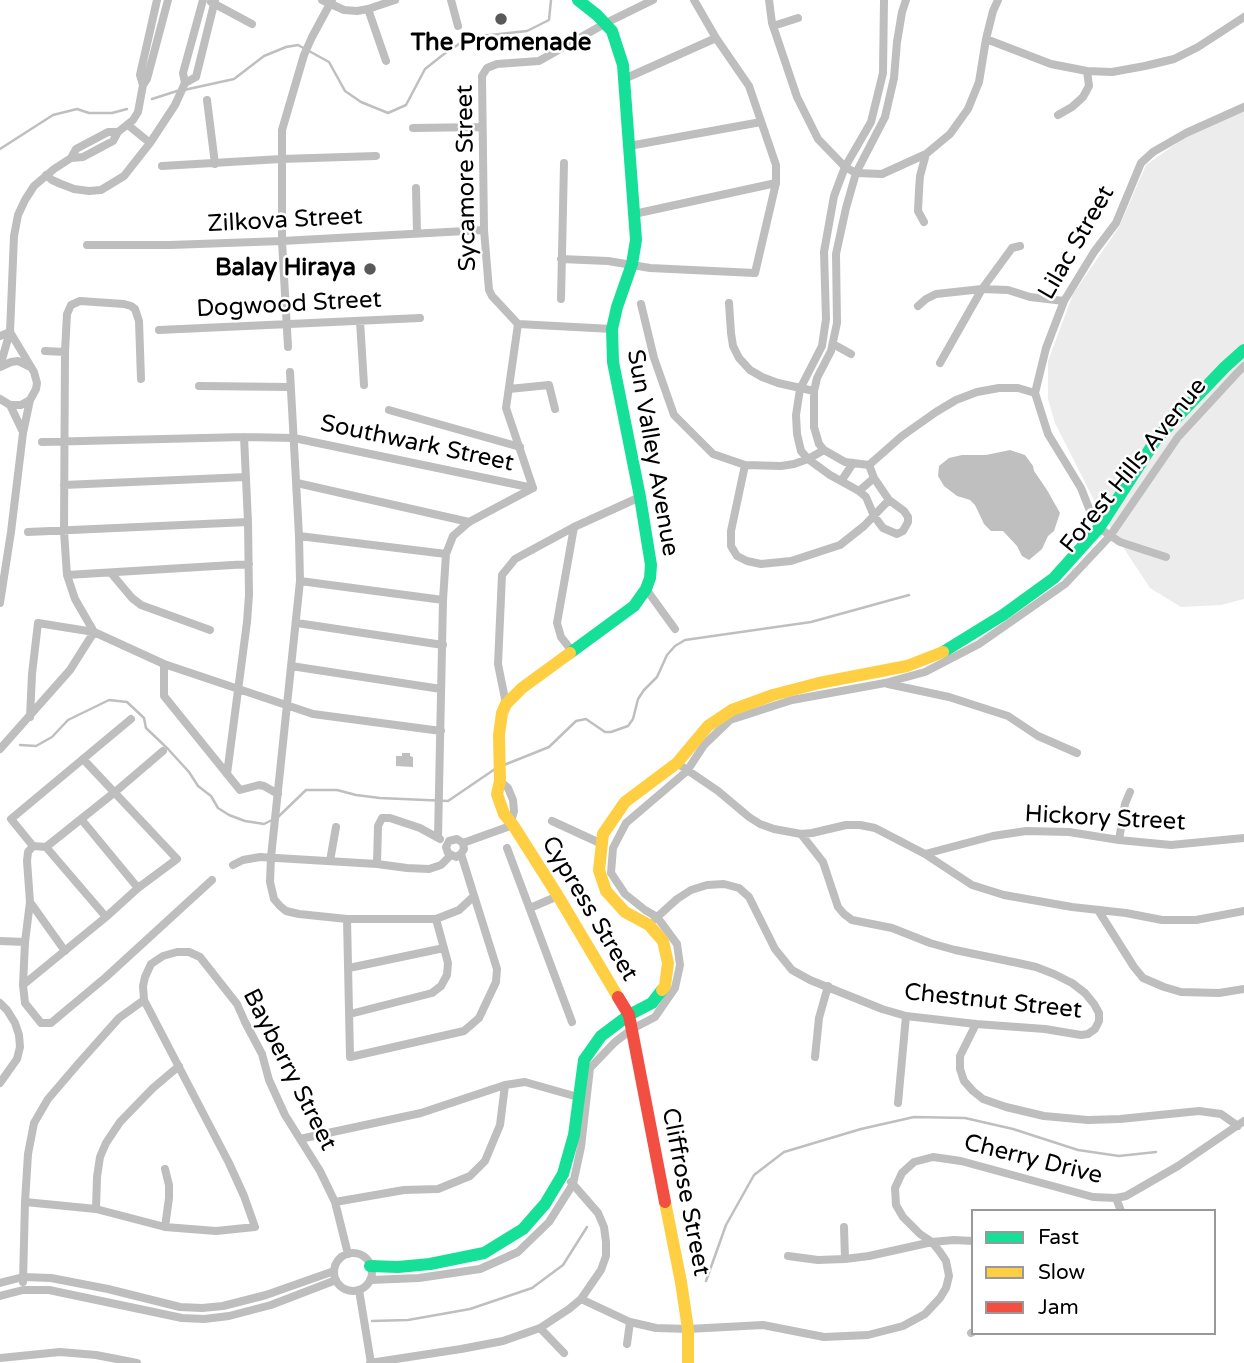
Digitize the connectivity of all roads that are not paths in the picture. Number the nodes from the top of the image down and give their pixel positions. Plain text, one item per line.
1 (157, 0) edge
2 (168, 0) edge
3 (395, 0) edge
4 (452, 0) edge
5 (578, 0) edge
6 (653, 0) edge
7 (694, 0) edge
8 (769, 0) edge
9 (884, 0) edge
10 (906, 0) edge
11 (998, 0) edge
12 (210, 1) edge
13 (327, 1) edge
14 (368, 9) junction
15 (798, 18) dead end
16 (1244, 18) edge
17 (606, 23) junction
18 (252, 24) dead end
19 (458, 26) dead end
20 (773, 26) junction
21 (716, 38) junction
22 (986, 38) junction
23 (386, 61) dead end
24 (1087, 71) junction
25 (624, 79) junction
26 (143, 85) junction
27 (184, 85) junction
28 (207, 100) dead end
29 (1244, 107) edge
30 (1058, 115) dead end
31 (761, 121) junction
32 (128, 125) junction
33 (482, 127) junction
34 (413, 128) dead end
35 (118, 132) junction
36 (89, 142) junction
37 (150, 143) junction
38 (629, 146) junction
39 (94, 151) junction
40 (926, 155) junction
41 (376, 156) dead end
42 (71, 158) junction
43 (281, 159) junction
44 (564, 163) dead end
45 (215, 164) junction
46 (162, 166) dead end
47 (845, 167) junction
48 (856, 173) junction
49 (46, 174) junction
50 (776, 183) junction
51 (416, 188) dead end
52 (634, 214) junction
53 (924, 222) dead end
54 (484, 230) junction
55 (418, 233) junction
56 (282, 241) junction
57 (87, 245) dead end
58 (1020, 246) dead end
59 (561, 259) junction
60 (632, 264) junction
61 (982, 289) junction
62 (561, 299) dead end
63 (1063, 302) junction
64 (729, 303) dead end
65 (641, 304) dead end
66 (918, 306) dead end
67 (420, 318) dead end
68 (360, 321) junction
69 (286, 324) junction
70 (518, 324) junction
71 (612, 329) junction
72 (159, 330) dead end
73 (10, 332) junction
74 (0, 336) edge
75 (833, 344) junction
76 (288, 347) dead end
77 (1244, 350) edge
78 (45, 351) dead end
79 (65, 352) junction
80 (851, 354) dead end
81 (940, 363) dead end
82 (0, 367) edge
83 (30, 367) junction
84 (1238, 370) edge
85 (289, 372) dead end
86 (141, 379) dead end
87 (364, 385) dead end
88 (199, 386) dead end
89 (290, 387) junction
90 (509, 388) junction
91 (800, 388) junction
92 (814, 391) junction
93 (1035, 393) junction
94 (0, 399) edge
95 (30, 400) junction
96 (10, 405) junction
97 (389, 410) dead end
98 (555, 410) dead end
99 (23, 433) junction
100 (243, 437) junction
101 (294, 438) junction
102 (64, 441) junction
103 (42, 442) dead end
104 (520, 447) junction
105 (824, 450) junction
106 (808, 459) junction
107 (853, 463) junction
108 (745, 465) junction
109 (869, 465) junction
110 (246, 477) junction
111 (874, 478) junction
112 (842, 480) junction
113 (297, 483) junction
114 (64, 485) junction
115 (533, 488) junction
116 (859, 491) junction
117 (640, 497) junction
118 (889, 500) junction
119 (874, 516) junction
120 (248, 522) junction
121 (469, 522) junction
122 (574, 527) junction
123 (64, 531) junction
124 (1104, 532) junction
125 (28, 533) dead end
126 (299, 536) junction
127 (446, 554) junction
128 (1166, 557) dead end
129 (249, 564) junction
130 (111, 573) junction
131 (67, 575) junction
132 (300, 582) junction
133 (646, 589) junction
134 (443, 600) junction
135 (0, 603) edge
136 (297, 622) junction
137 (675, 629) dead end
138 (210, 630) dead end
139 (94, 632) junction
140 (443, 645) junction
141 (572, 651) junction
142 (164, 664) junction
143 (291, 666) junction
144 (883, 678) junction
145 (237, 687) junction
146 (441, 689) junction
147 (506, 704) junction
148 (288, 707) junction
149 (30, 717) junction
150 (131, 719) dead end
151 (441, 731) junction
152 (0, 749) edge
153 (163, 751) dead end
154 (1077, 753) dead end
155 (83, 759) junction
156 (682, 767) junction
157 (227, 774) junction
158 (499, 777) junction
159 (115, 792) junction
160 (1130, 792) dead end
161 (278, 794) junction
162 (81, 819) junction
163 (552, 821) dead end
164 (512, 824) junction
165 (336, 827) dead end
166 (801, 834) junction
167 (438, 837) junction
168 (1244, 838) edge
169 (1119, 840) junction
170 (463, 843) junction
171 (447, 844) junction
172 (602, 844) junction
173 (33, 846) junction
174 (46, 847) junction
175 (507, 848) dead end
176 (461, 854) junction
177 (925, 854) junction
178 (450, 856) junction
179 (271, 857) junction
180 (330, 861) junction
181 (377, 864) junction
182 (233, 865) dead end
183 (212, 880) dead end
184 (138, 888) junction
185 (558, 896) junction
186 (473, 897) junction
187 (30, 902) junction
188 (530, 908) junction
189 (1098, 910) junction
190 (1244, 911) edge
191 (106, 917) junction
192 (347, 919) junction
193 (436, 919) junction
194 (653, 921) junction
195 (0, 941) edge
196 (25, 942) junction
197 (444, 947) junction
198 (65, 951) junction
199 (349, 968) junction
200 (23, 985) junction
201 (828, 986) junction
202 (1244, 989) edge
203 (144, 1000) junction
204 (0, 1003) edge
205 (350, 1014) junction
206 (629, 1015) junction
207 (906, 1016) junction
208 (572, 1021) dead end
209 (976, 1024) junction
210 (632, 1029) junction
211 (815, 1057) dead end
212 (179, 1066) junction
213 (0, 1083) edge
214 (505, 1085) junction
215 (578, 1097) junction
216 (898, 1103) dead end
217 (1241, 1124) edge
218 (300, 1139) junction
219 (165, 1169) dead end
220 (563, 1174) junction
221 (573, 1184) junction
222 (1116, 1198) junction
223 (25, 1202) junction
224 (335, 1202) junction
225 (96, 1209) junction
226 (1120, 1209) edge
227 (165, 1227) junction
228 (844, 1227) dead end
229 (971, 1241) edge
230 (932, 1242) junction
231 (348, 1254) junction
232 (788, 1256) dead end
233 (845, 1259) junction
234 (370, 1266) junction
235 (334, 1271) junction
236 (23, 1277) junction
237 (335, 1280) junction
238 (370, 1280) junction
239 (0, 1283) edge
240 (23, 1290) junction
241 (359, 1290) junction
242 (0, 1296) edge
243 (581, 1299) junction
244 (629, 1322) junction
245 (540, 1328) junction
246 (688, 1329) junction
247 (627, 1345) dead end
248 (60, 1352) junction
249 (564, 1353) dead end
250 (0, 1358) edge
251 (28, 1359) edge
252 (59, 1363) edge
253 (137, 1363) edge
254 (370, 1363) edge
255 (688, 1363) edge

1 - 26 street
2 - 26 street
3 - 14 street
4 - 19 street
5 - 17 street, Sun Valley Avenue
6 - 17 street, Sycamore Street
7 - 21 street
8 - 20 street
9 - 47 street
10 - 48 street
11 - 22 street
12 - 18 street
12 - 27 street
12 - 27 street
13 - 14 street
13 - 43 street
14 - 23 street
15 - 20 street
16 - 24 street
17 - 25 street, Sun Valley Avenue
17 - 33 street, Sycamore Street
20 - 47 street
21 - 25 street
21 - 31 street
22 - 24 street
22 - 40 street
24 - 30 street
25 - 38 street, Sun Valley Avenue
26 - 32 street
27 - 37 street
28 - 45 street
29 - 63 street, Lilac Street
31 - 38 street
31 - 50 street
32 - 35 street
32 - 37 street
33 - 34 street
33 - 54 street, Sycamore Street
35 - 36 street
35 - 39 street
36 - 39 street
36 - 42 street
37 - 49 street
38 - 52 street, Sun Valley Avenue
39 - 42 street
40 - 48 street
40 - 53 street
41 - 43 street
42 - 49 street
43 - 45 street
43 - 56 street
44 - 59 street
45 - 46 street
47 - 48 street
47 - 91 street
48 - 75 street
49 - 73 street
50 - 52 street
50 - 60 street
51 - 55 street
52 - 60 street, Sun Valley Avenue
54 - 55 street, Zilkova Street
54 - 70 street, Sycamore Street
55 - 56 street, Zilkova Street
56 - 57 street, Zilkova Street
56 - 69 street
58 - 61 street
59 - 60 street
59 - 62 street
60 - 71 street, Sun Valley Avenue
61 - 63 street
61 - 66 street
61 - 81 street
63 - 93 street, Lilac Street
64 - 91 street
65 - 108 street
67 - 68 street, Dogwood Street
68 - 69 street, Dogwood Street
68 - 87 street
69 - 72 street, Dogwood Street
69 - 76 street
70 - 71 street
70 - 90 street
71 - 117 street, Sun Valley Avenue
73 - 74 street
73 - 82 street
73 - 83 street
75 - 80 street
75 - 92 street
77 - 84 street, Forest Hills Avenue
78 - 79 street
79 - 86 street
79 - 102 street
82 - 83 street
83 - 95 street
84 - 124 street, Forest Hills Avenue
85 - 89 street
88 - 89 street
89 - 101 street
90 - 98 street
90 - 104 street
91 - 92 street
91 - 106 street
92 - 105 street
93 - 109 street
93 - 124 street
94 - 96 street
95 - 96 street
95 - 99 street
96 - 99 street
97 - 104 street
99 - 135 street
100 - 101 street, Southwark Street
100 - 102 street, Southwark Street
100 - 110 street
101 - 113 street
101 - 115 street, Southwark Street
102 - 103 street, Southwark Street
102 - 114 street
104 - 115 street
105 - 106 street
105 - 107 street
106 - 108 street
106 - 112 street
107 - 109 street
107 - 112 street
108 - 119 street
109 - 111 street
110 - 114 street
110 - 120 street
111 - 116 street
111 - 118 street
112 - 116 street
113 - 121 street
113 - 126 street
114 - 123 street
115 - 121 street
116 - 119 street
117 - 122 street
117 - 133 street, Sun Valley Avenue
118 - 119 street
118 - 119 street
120 - 123 street
120 - 129 street
121 - 127 street
122 - 141 street
122 - 147 street
123 - 125 street
123 - 131 street
124 - 128 street
124 - 144 street, Forest Hills Avenue
126 - 127 street
126 - 132 street
127 - 134 street
129 - 130 street
129 - 145 street
130 - 131 street
130 - 138 street
131 - 139 street
132 - 134 street
132 - 136 street
133 - 137 street
133 - 141 street, Sun Valley Avenue
134 - 140 street
136 - 140 street
136 - 143 street
139 - 142 street
139 - 149 street
139 - 149 street
140 - 146 street
141 - 147 street, Sun Valley Avenue
142 - 145 street
142 - 157 street
143 - 146 street
143 - 148 street
144 - 154 street
144 - 156 street, Forest Hills Avenue
145 - 148 street
145 - 157 street
146 - 151 street
147 - 158 street
148 - 151 street
148 - 161 street
149 - 152 street
150 - 155 street
151 - 167 street
153 - 159 street
155 - 159 street
155 - 173 street
156 - 166 street
156 - 172 street, Forest Hills Avenue
156 - 194 street, Forest Hills Avenue
157 - 161 street
158 - 164 street
158 - 164 street
159 - 162 street
159 - 184 street
160 - 169 street
161 - 179 street
162 - 174 street
162 - 184 street
163 - 172 street
164 - 170 street
164 - 185 street, Cypress Street
165 - 180 street
166 - 177 street
166 - 209 street, Chestnut Street
167 - 171 street
167 - 181 street
168 - 169 street, Hickory Street
169 - 177 street, Hickory Street
170 - 171 street
170 - 176 street
171 - 178 street
172 - 194 street, Forest Hills Avenue
173 - 174 street
173 - 187 street
174 - 191 street
175 - 188 street
176 - 178 street
176 - 186 street
177 - 189 street
178 - 181 street
179 - 180 street
179 - 182 street
179 - 192 street
180 - 181 street
183 - 200 street
184 - 191 street
185 - 188 street
185 - 206 street, Cypress Street
186 - 193 street
186 - 205 street
187 - 196 street
187 - 198 street
188 - 208 street
189 - 190 street
189 - 202 street
191 - 198 street
192 - 193 street
192 - 199 street
193 - 197 street
194 - 201 street, Chestnut Street
194 - 206 street, Forest Hills Avenue
194 - 210 street, Forest Hills Avenue
195 - 196 street
196 - 200 street
197 - 199 street
197 - 205 street
198 - 200 street
199 - 205 street
201 - 207 street, Chestnut Street
201 - 211 street
203 - 212 street
203 - 218 street, Bayberry Street
203 - 223 street
204 - 213 street
206 - 210 street, Cypress Street
206 - 215 street, Forest Hills Avenue
207 - 209 street, Chestnut Street
207 - 216 street
209 - 217 street
210 - 221 street, Forest Hills Avenue
210 - 246 street, Cliffrose Street
212 - 225 street
212 - 227 street
214 - 215 street
214 - 218 street
214 - 224 street
215 - 220 street, Forest Hills Avenue
217 - 222 street, Cherry Drive
218 - 224 street, Bayberry Street
219 - 227 street
220 - 221 street
220 - 234 street, Forest Hills Avenue
221 - 238 street, Forest Hills Avenue
221 - 243 street
222 - 226 street
222 - 230 street, Cherry Drive
223 - 225 street
223 - 236 street
224 - 231 street, Bayberry Street
225 - 227 street
228 - 233 street
229 - 230 street
230 - 233 street
230 - 246 street, Cherry Drive
231 - 234 street
231 - 235 street
232 - 233 street
234 - 238 street
235 - 236 street
235 - 237 street
236 - 239 street
236 - 240 street
237 - 240 street
237 - 241 street
238 - 241 street
240 - 242 street
241 - 254 street
243 - 244 street, Cherry Drive
243 - 245 street
244 - 246 street, Cherry Drive
244 - 247 street
245 - 249 street
245 - 254 street
246 - 255 street, Cliffrose Street
248 - 251 street
248 - 252 street
248 - 253 street
250 - 251 street

